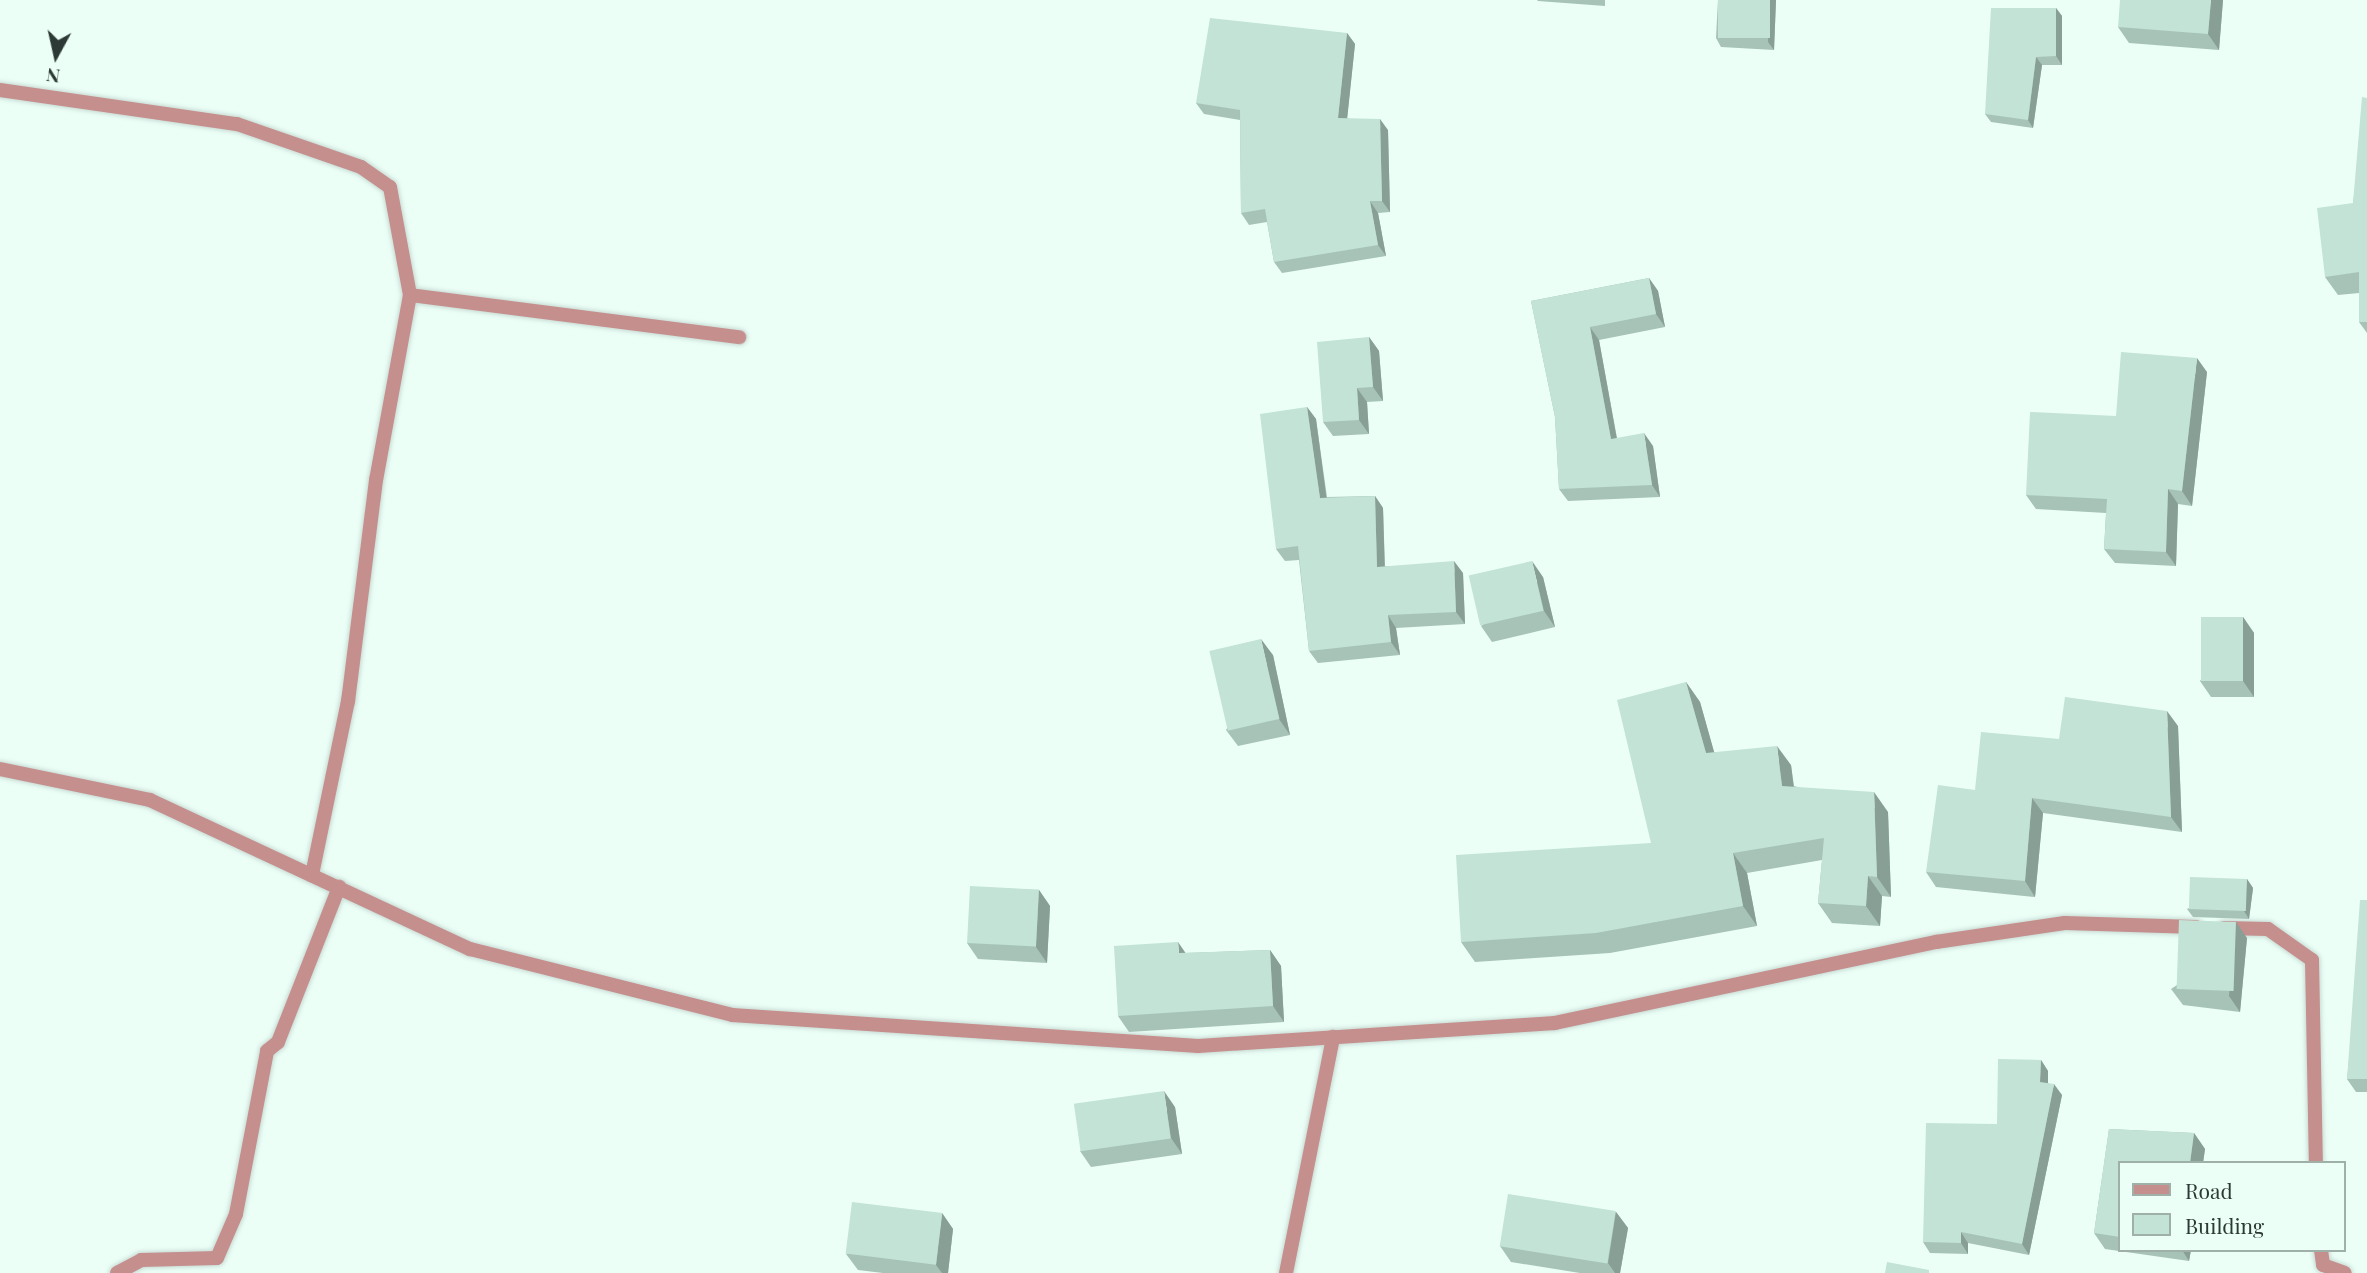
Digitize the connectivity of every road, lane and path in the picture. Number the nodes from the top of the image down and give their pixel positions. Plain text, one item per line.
1 (0, 90) edge
2 (410, 295) junction
3 (739, 337) dead end
4 (0, 769) edge
5 (312, 875) junction
6 (339, 887) junction
7 (1333, 1037) junction
8 (2316, 1161) edge
9 (2321, 1252) edge
10 (117, 1273) edge
11 (1286, 1273) edge
12 (2345, 1273) edge

1 - 2 street
2 - 3 street
2 - 5 street
4 - 5 street
5 - 6 street
6 - 7 street
6 - 10 street
7 - 8 street
7 - 11 street
9 - 12 street

